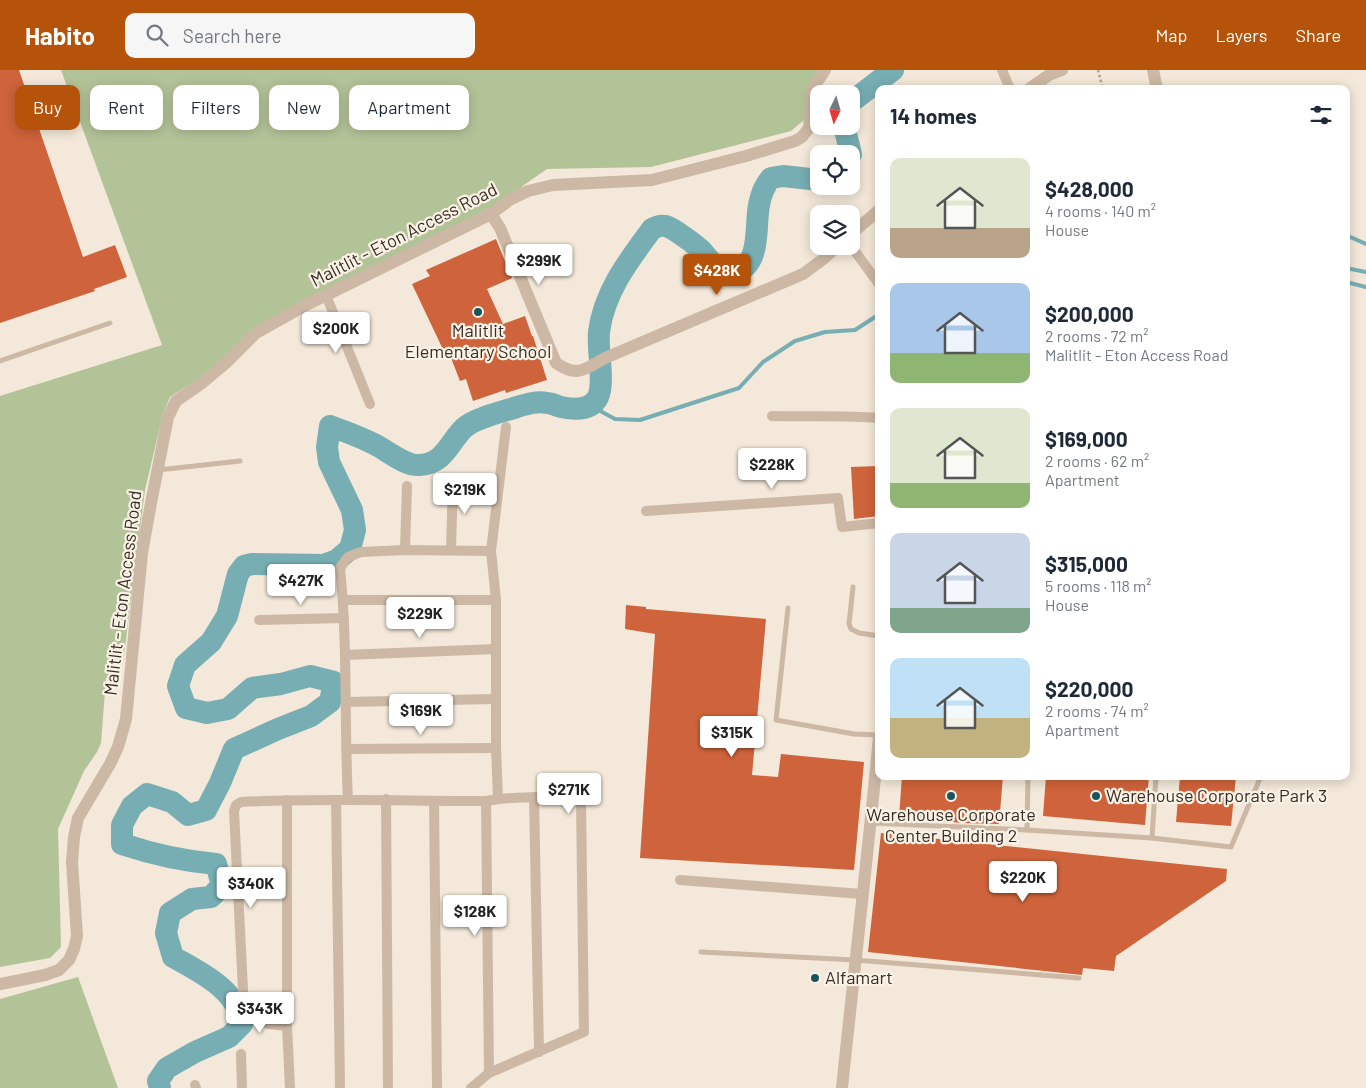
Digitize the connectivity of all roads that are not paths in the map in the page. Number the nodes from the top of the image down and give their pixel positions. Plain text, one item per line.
1 (825, 70) edge
2 (1002, 70) edge
3 (1062, 70) edge
4 (1153, 70) edge
5 (1008, 85) edge
6 (1035, 85) edge
7 (1156, 85) edge
8 (875, 213) edge
9 (491, 214) junction
10 (860, 226) edge
11 (828, 255) edge
12 (858, 255) edge
13 (875, 279) edge
14 (326, 295) junction
15 (110, 323) dead end
16 (0, 361) edge
17 (370, 404) dead end
18 (772, 416) dead end
19 (875, 418) edge
20 (506, 427) dead end
21 (240, 461) dead end
22 (157, 471) junction
23 (453, 478) dead end
24 (407, 486) dead end
25 (646, 511) dead end
26 (875, 523) edge
27 (405, 550) junction
28 (452, 550) junction
29 (491, 552) junction
30 (853, 587) dead end
31 (343, 600) junction
32 (496, 600) junction
33 (788, 608) dead end
34 (344, 618) junction
35 (259, 620) dead end
36 (875, 635) edge
37 (496, 649) junction
38 (345, 655) junction
39 (495, 699) junction
40 (346, 702) junction
41 (875, 736) edge
42 (496, 748) junction
43 (346, 749) junction
44 (875, 780) edge
45 (1028, 780) edge
46 (1156, 780) edge
47 (1259, 780) edge
48 (534, 797) junction
49 (498, 799) junction
50 (286, 800) junction
51 (336, 800) junction
52 (348, 800) junction
53 (386, 800) junction
54 (434, 801) junction
55 (486, 801) junction
56 (871, 823) junction
57 (1027, 830) junction
58 (1152, 838) junction
59 (680, 880) dead end
60 (862, 894) junction
61 (701, 952) dead end
62 (855, 960) junction
63 (1079, 978) dead end
64 (0, 984) edge
65 (287, 1026) junction
66 (539, 1052) junction
67 (241, 1054) dead end
68 (489, 1074) junction
69 (242, 1088) edge
70 (290, 1088) edge
71 (340, 1088) edge
72 (388, 1088) edge
73 (437, 1088) edge
74 (471, 1088) edge
75 (842, 1088) edge

1 - 9 street, Malitlit - Eton Access Road
2 - 5 street
3 - 6 street
4 - 7 street
8 - 10 street
9 - 11 street
9 - 14 street, Malitlit - Eton Access Road
12 - 13 street
14 - 17 street
14 - 22 street, Malitlit - Eton Access Road
15 - 16 lane
18 - 19 street
20 - 29 street
21 - 22 lane
22 - 64 street, Malitlit - Eton Access Road
23 - 28 street
24 - 27 street
25 - 26 street
27 - 28 street
27 - 31 street
28 - 29 street
29 - 32 street
30 - 36 lane
31 - 32 street
31 - 34 street
32 - 37 street
33 - 41 lane
34 - 35 street
34 - 38 street
37 - 38 street
37 - 39 street
38 - 40 street
39 - 40 street
39 - 42 street
40 - 43 street
42 - 43 street
42 - 49 street
43 - 52 street
44 - 56 street
45 - 57 lane
46 - 58 lane
47 - 58 lane
48 - 49 street
48 - 66 street
48 - 66 street
49 - 55 street
50 - 51 street
50 - 65 street
50 - 65 street
51 - 52 street
51 - 71 street
52 - 53 street
53 - 54 street
53 - 72 street
54 - 55 street
54 - 73 street
55 - 68 street
56 - 57 lane
56 - 60 street
57 - 58 lane
59 - 60 street
60 - 62 street
61 - 62 lane
62 - 63 lane
62 - 75 street
65 - 70 street
66 - 68 street
67 - 69 street
68 - 74 street

